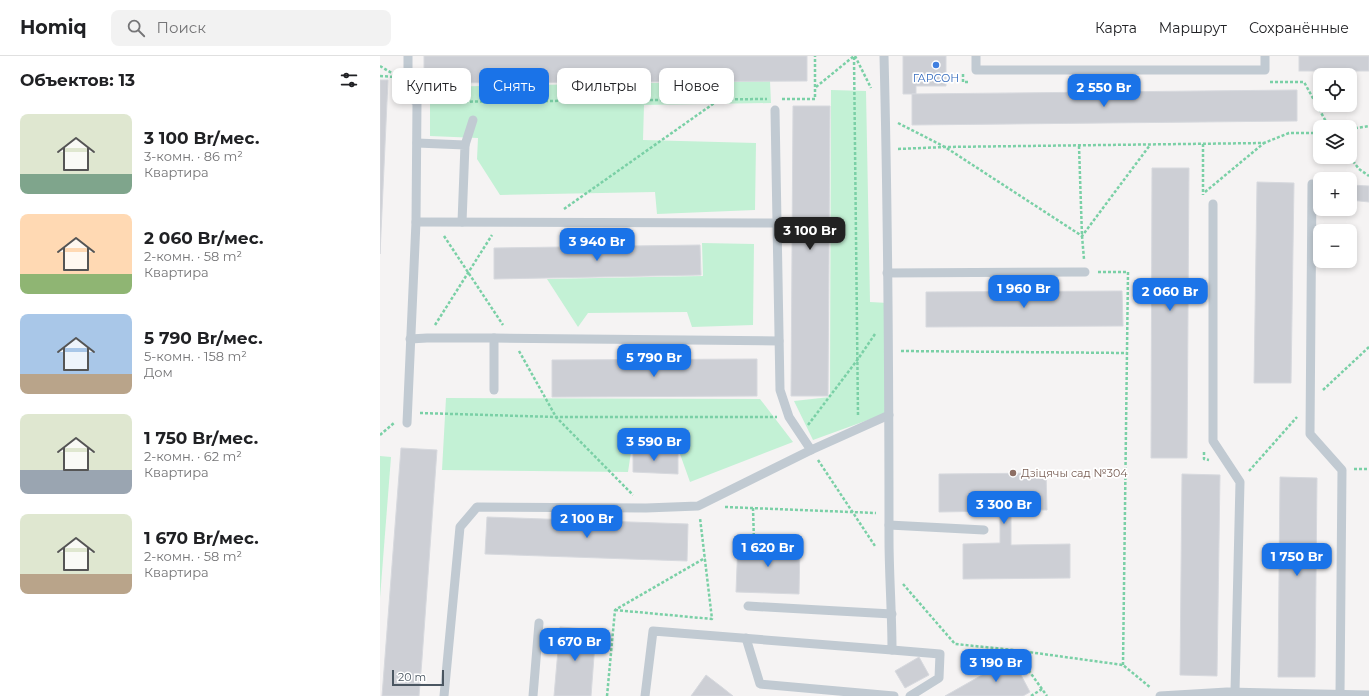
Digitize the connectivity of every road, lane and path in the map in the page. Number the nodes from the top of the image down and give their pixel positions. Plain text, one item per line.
1 (408, 56) edge
2 (815, 56) edge
3 (854, 56) edge
4 (884, 56) edge
5 (976, 56) edge
6 (1265, 56) edge
7 (408, 68) edge
8 (380, 76) edge
9 (392, 77) edge
10 (815, 87) junction
11 (872, 90) dead end
12 (734, 99) edge
13 (768, 99) dead end
14 (776, 99) dead end
15 (659, 100) edge
16 (471, 101) edge
17 (417, 104) edge
18 (714, 104) edge
19 (775, 110) dead end
20 (886, 117) junction
21 (473, 120) dead end
22 (1369, 126) edge
23 (1357, 129) edge
24 (1313, 133) edge
25 (417, 143) junction
26 (1264, 143) junction
27 (465, 145) junction
28 (1150, 145) junction
29 (1079, 146) junction
30 (945, 147) junction
31 (886, 150) junction
32 (1355, 164) edge
33 (1369, 176) edge
34 (1312, 184) dead end
35 (1203, 194) dead end
36 (1212, 204) dead end
37 (563, 210) dead end
38 (416, 222) junction
39 (434, 222) junction
40 (462, 222) junction
41 (500, 222) junction
42 (777, 223) junction
43 (1082, 236) junction
44 (1086, 272) junction
45 (469, 273) junction
46 (887, 273) junction
47 (888, 316) junction
48 (427, 338) junction
49 (494, 338) junction
50 (512, 338) junction
51 (410, 339) junction
52 (779, 341) junction
53 (888, 351) junction
54 (1127, 353) junction
55 (858, 359) junction
56 (494, 390) dead end
57 (407, 413) junction
58 (889, 415) junction
59 (556, 417) junction
60 (789, 417) junction
61 (407, 423) dead end
62 (858, 428) junction
63 (801, 435) junction
64 (811, 450) junction
65 (698, 506) junction
66 (722, 507) dead end
67 (646, 508) junction
68 (754, 508) junction
69 (853, 512) junction
70 (889, 514) junction
71 (889, 525) junction
72 (984, 530) dead end
73 (754, 542) dead end
74 (878, 550) dead end
75 (705, 558) junction
76 (891, 569) junction
77 (748, 606) dead end
78 (615, 610) junction
79 (892, 614) junction
80 (539, 623) dead end
81 (746, 638) junction
82 (892, 650) junction
83 (1014, 650) junction
84 (1123, 665) junction
85 (1042, 689) junction
86 (1235, 692) junction
87 (1162, 695) edge
88 (1304, 695) edge
89 (1340, 695) junction
90 (1369, 695) edge
91 (444, 696) edge
92 (533, 696) edge
93 (607, 696) edge
94 (645, 696) edge
95 (894, 696) edge
96 (910, 696) edge
97 (1031, 696) edge
98 (1047, 696) edge

1 - 7 lane
2 - 10 path
3 - 10 path
3 - 11 path
3 - 55 path
4 - 20 lane
5 - 6 lane
8 - 9 path
10 - 14 path
12 - 13 path
15 - 16 path
17 - 25 lane
18 - 37 path
19 - 42 lane
20 - 30 path
20 - 31 lane
21 - 27 lane
22 - 23 path
24 - 26 path
25 - 27 lane
25 - 38 lane
26 - 28 path
26 - 35 path
27 - 40 lane
28 - 29 path
28 - 43 path
29 - 30 path
29 - 43 path
30 - 31 path
30 - 43 path
31 - 46 lane
32 - 33 path
34 - 89 lane
36 - 86 lane
38 - 39 lane
38 - 51 lane
39 - 40 lane
39 - 45 path
40 - 41 lane
41 - 42 lane
41 - 45 path
42 - 52 lane
43 - 44 path
44 - 46 lane
44 - 54 path
45 - 48 path
45 - 50 path
46 - 47 lane
47 - 53 lane
47 - 55 path
48 - 49 lane
48 - 51 lane
49 - 50 lane
49 - 56 lane
50 - 52 lane
50 - 59 path
51 - 57 lane
52 - 60 lane
53 - 54 path
53 - 58 lane
54 - 84 path
55 - 62 path
55 - 63 path
57 - 59 path
57 - 61 lane
58 - 62 lane
58 - 70 lane
59 - 60 path
59 - 67 path
60 - 63 lane
62 - 64 lane
63 - 64 lane
64 - 65 lane
64 - 69 path
65 - 67 lane
65 - 75 path
66 - 68 path
67 - 91 lane
68 - 69 path
68 - 73 path
69 - 70 path
69 - 74 path
70 - 71 lane
71 - 72 lane
71 - 76 lane
75 - 78 path
75 - 78 path
76 - 79 lane
76 - 83 path
77 - 79 lane
78 - 93 path
79 - 82 lane
80 - 92 lane
81 - 82 lane
81 - 94 lane
81 - 95 lane
82 - 96 lane
83 - 84 path
83 - 85 path
84 - 87 path
85 - 97 path
85 - 98 path
86 - 87 lane
86 - 88 lane
88 - 89 lane
89 - 90 lane

